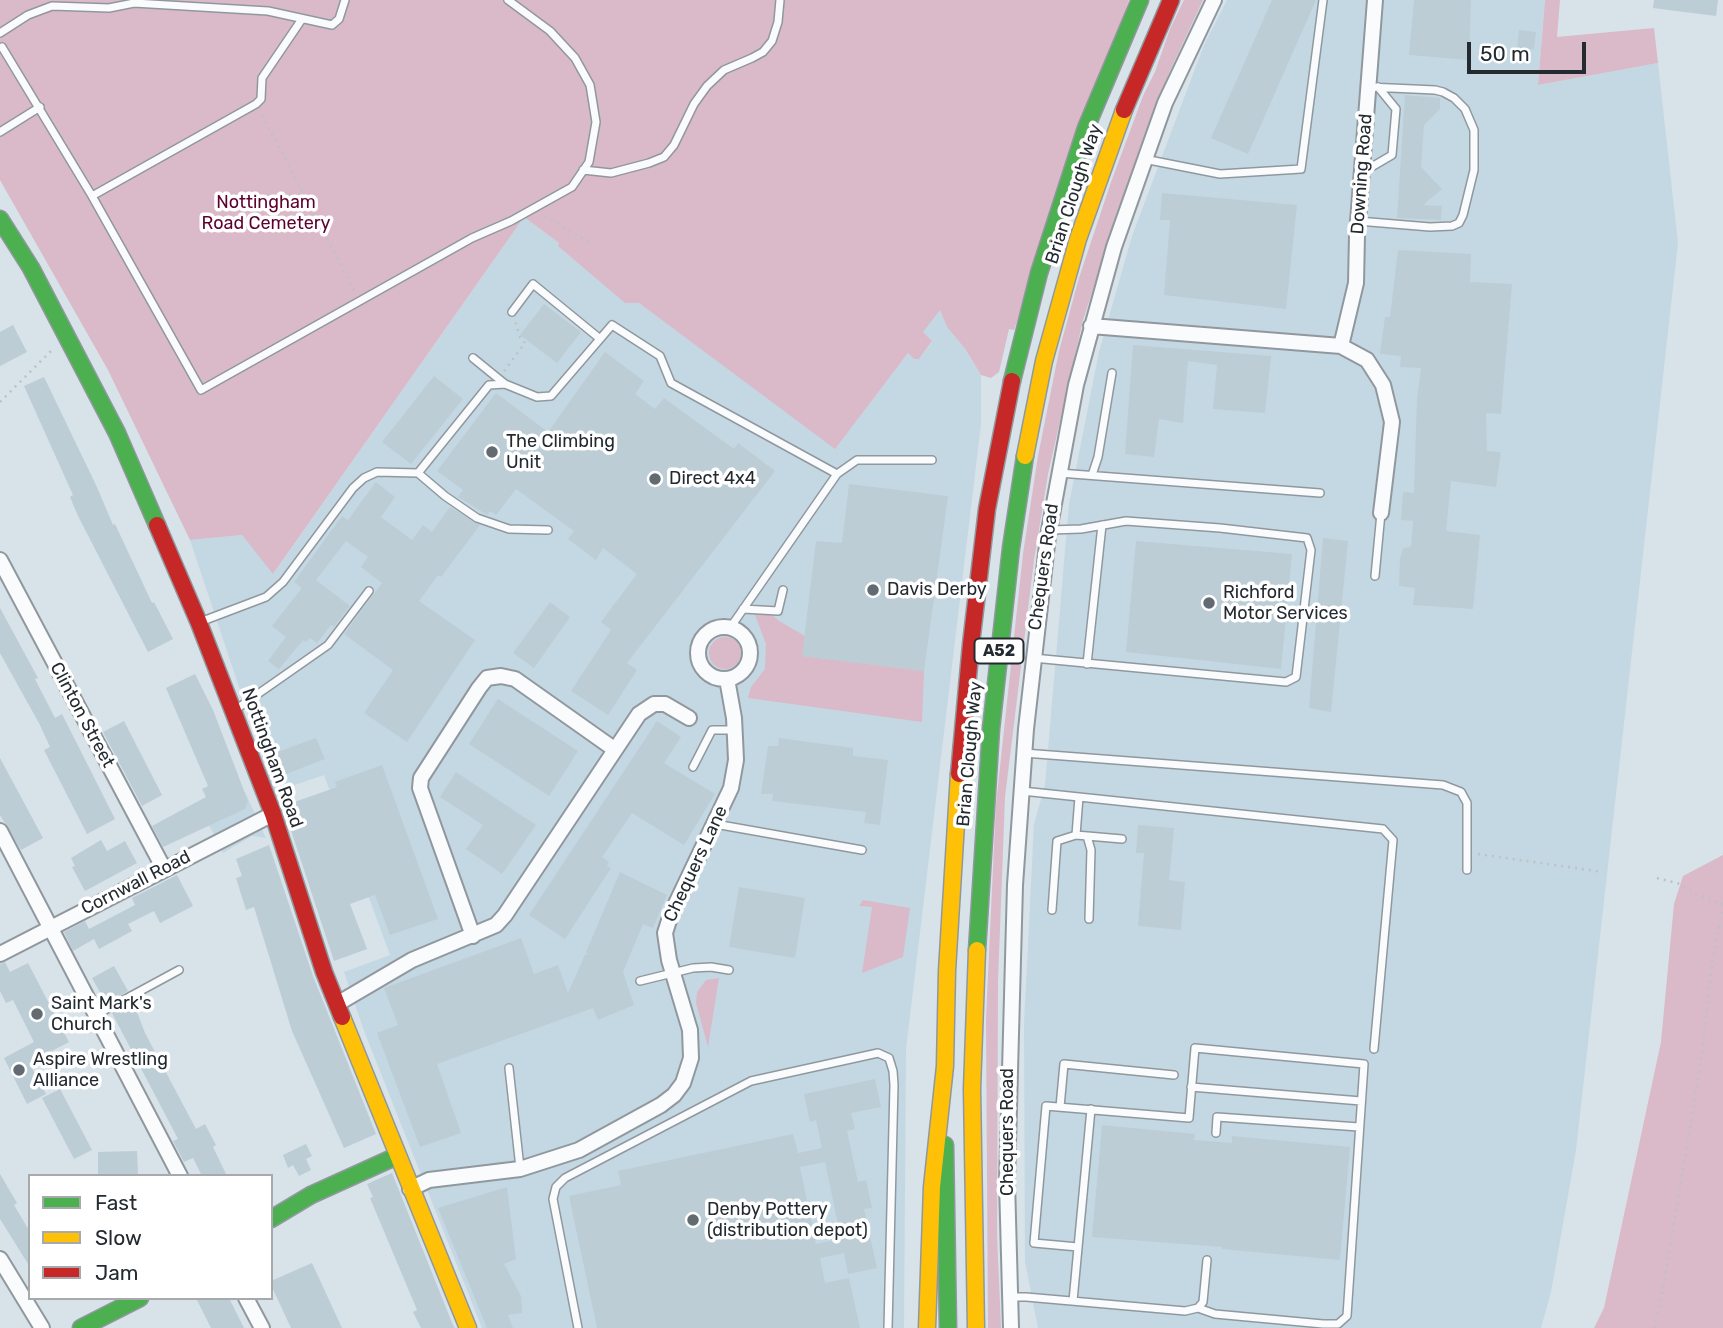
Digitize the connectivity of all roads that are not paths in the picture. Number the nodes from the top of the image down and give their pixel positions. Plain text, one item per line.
1 (345, 0) edge
2 (508, 0) edge
3 (780, 0) edge
4 (1140, 0) edge
5 (1171, 0) edge
6 (1214, 0) edge
7 (1324, 0) edge
8 (1375, 0) edge
9 (213, 4) edge
10 (302, 19) junction
11 (0, 33) edge
12 (2, 47) dead end
13 (1373, 87) junction
14 (40, 107) junction
15 (0, 132) edge
16 (1144, 159) junction
17 (583, 170) junction
18 (1362, 172) junction
19 (92, 196) junction
20 (0, 219) edge
21 (1358, 221) junction
22 (512, 312) road end
23 (1091, 326) junction
24 (599, 338) junction
25 (1341, 346) junction
26 (474, 358) dead end
27 (488, 369) junction
28 (1112, 373) dead end
29 (505, 384) junction
30 (489, 385) junction
31 (932, 460) dead end
32 (1058, 472) junction
33 (418, 473) junction
34 (837, 474) junction
35 (1092, 475) junction
36 (1320, 493) dead end
37 (1381, 513) joint
38 (1102, 525) junction
39 (548, 530) dead end
40 (1049, 530) junction
41 (0, 560) edge
42 (1375, 576) dead end
43 (783, 590) dead end
44 (369, 591) dead end
45 (743, 609) junction
46 (200, 623) junction
47 (730, 628) junction
48 (1032, 658) junction
49 (1087, 664) junction
50 (727, 679) junction
51 (234, 710) junction
52 (689, 718) dead end
53 (735, 730) junction
54 (614, 749) junction
55 (1024, 752) junction
56 (693, 767) dead end
57 (1021, 791) junction
58 (1079, 797) junction
59 (273, 814) junction
60 (715, 824) junction
61 (0, 831) edge
62 (1076, 835) junction
63 (1087, 836) junction
64 (1122, 839) dead end
65 (862, 850) dead end
66 (164, 869) junction
67 (1467, 870) dead end
68 (1052, 910) dead end
69 (1088, 919) dead end
70 (50, 927) junction
71 (473, 936) junction
72 (0, 954) edge
73 (179, 970) dead end
74 (730, 970) dead end
75 (673, 973) junction
76 (640, 981) dead end
77 (337, 1004) junction
78 (96, 1015) junction
79 (1374, 1049) dead end
80 (945, 1066) junction
81 (509, 1068) dead end
82 (1174, 1075) dead end
83 (1191, 1087) junction
84 (1361, 1101) junction
85 (1060, 1107) junction
86 (1091, 1109) junction
87 (1359, 1127) junction
88 (1216, 1133) dead end
89 (397, 1156) junction
90 (520, 1169) junction
91 (179, 1174) edge
92 (410, 1189) junction
93 (273, 1218) edge
94 (1078, 1247) junction
95 (0, 1259) edge
96 (1207, 1259) dead end
97 (1010, 1297) junction
98 (136, 1300) edge
99 (247, 1300) edge
100 (1073, 1301) junction
101 (1198, 1308) junction
102 (42, 1328) edge
103 (82, 1328) edge
104 (262, 1328) edge
105 (468, 1328) edge
106 (578, 1328) edge
107 (888, 1328) edge
108 (927, 1328) edge
109 (948, 1328) edge
110 (976, 1328) edge
111 (1011, 1328) edge

1 - 10 lane
2 - 17 lane
3 - 17 lane
4 - 80 main road, Brian Clough Way / A52
5 - 110 main road, Brian Clough Way / A52
6 - 16 street, Chequers Road
7 - 16 lane
8 - 13 street, Downing Road
9 - 10 lane
9 - 11 lane
10 - 19 lane
12 - 14 lane
13 - 18 street, Downing Road
13 - 18 lane
13 - 21 lane
14 - 15 lane
14 - 19 lane
16 - 23 street, Chequers Road
17 - 19 lane
18 - 21 street, Downing Road
20 - 46 main road, Nottingham Road
21 - 25 street, Downing Road
22 - 24 lane
23 - 25 street
23 - 32 street, Chequers Road
24 - 29 lane
24 - 34 lane
25 - 37 street
26 - 27 lane
27 - 29 lane
27 - 30 lane
28 - 35 lane
29 - 30 lane
30 - 33 lane
31 - 34 lane
32 - 35 lane
32 - 40 street, Chequers Road
33 - 39 lane
33 - 46 lane
34 - 45 lane
35 - 36 lane
37 - 42 lane
38 - 40 lane
38 - 49 lane
38 - 49 lane
40 - 48 street, Chequers Road
41 - 66 street, Clinton Street
43 - 45 lane
44 - 51 lane
45 - 47 lane
46 - 51 main road, Nottingham Road
47 - 50 street
47 - 50 street
48 - 49 lane
48 - 55 street, Chequers Road
50 - 53 street, Chequers Lane
51 - 59 main road, Nottingham Road
52 - 54 street
53 - 56 lane
53 - 60 street, Chequers Lane
54 - 71 street
54 - 71 street
55 - 57 street, Chequers Road
55 - 67 lane
57 - 58 lane
57 - 97 street, Chequers Road
58 - 62 lane
58 - 79 lane
59 - 66 street, Cornwall Road
59 - 77 main road, Nottingham Road
60 - 65 lane
60 - 75 street, Chequers Lane
61 - 70 street
62 - 63 lane
62 - 68 lane
63 - 64 lane
63 - 69 lane
66 - 70 street, Cornwall Road
70 - 72 street, Cornwall Road
70 - 78 street
71 - 77 street
73 - 78 lane
74 - 75 lane
75 - 76 lane
75 - 90 street, Chequers Lane
77 - 89 main road, Nottingham Road
78 - 91 street
80 - 108 main road
80 - 109 main road, Brian Clough Way / A52
81 - 90 lane
82 - 85 lane
83 - 84 lane
83 - 84 lane
83 - 86 lane
84 - 87 lane
85 - 86 lane
85 - 94 lane
86 - 94 lane
87 - 88 lane
87 - 101 lane
89 - 92 main road, Nottingham Road
89 - 93 main road
90 - 92 street, Chequers Lane
92 - 105 main road, Nottingham Road
94 - 100 lane
95 - 102 street
96 - 101 lane
97 - 100 lane
97 - 111 street, Chequers Road
98 - 103 main road
99 - 104 street
100 - 101 lane
106 - 107 lane

